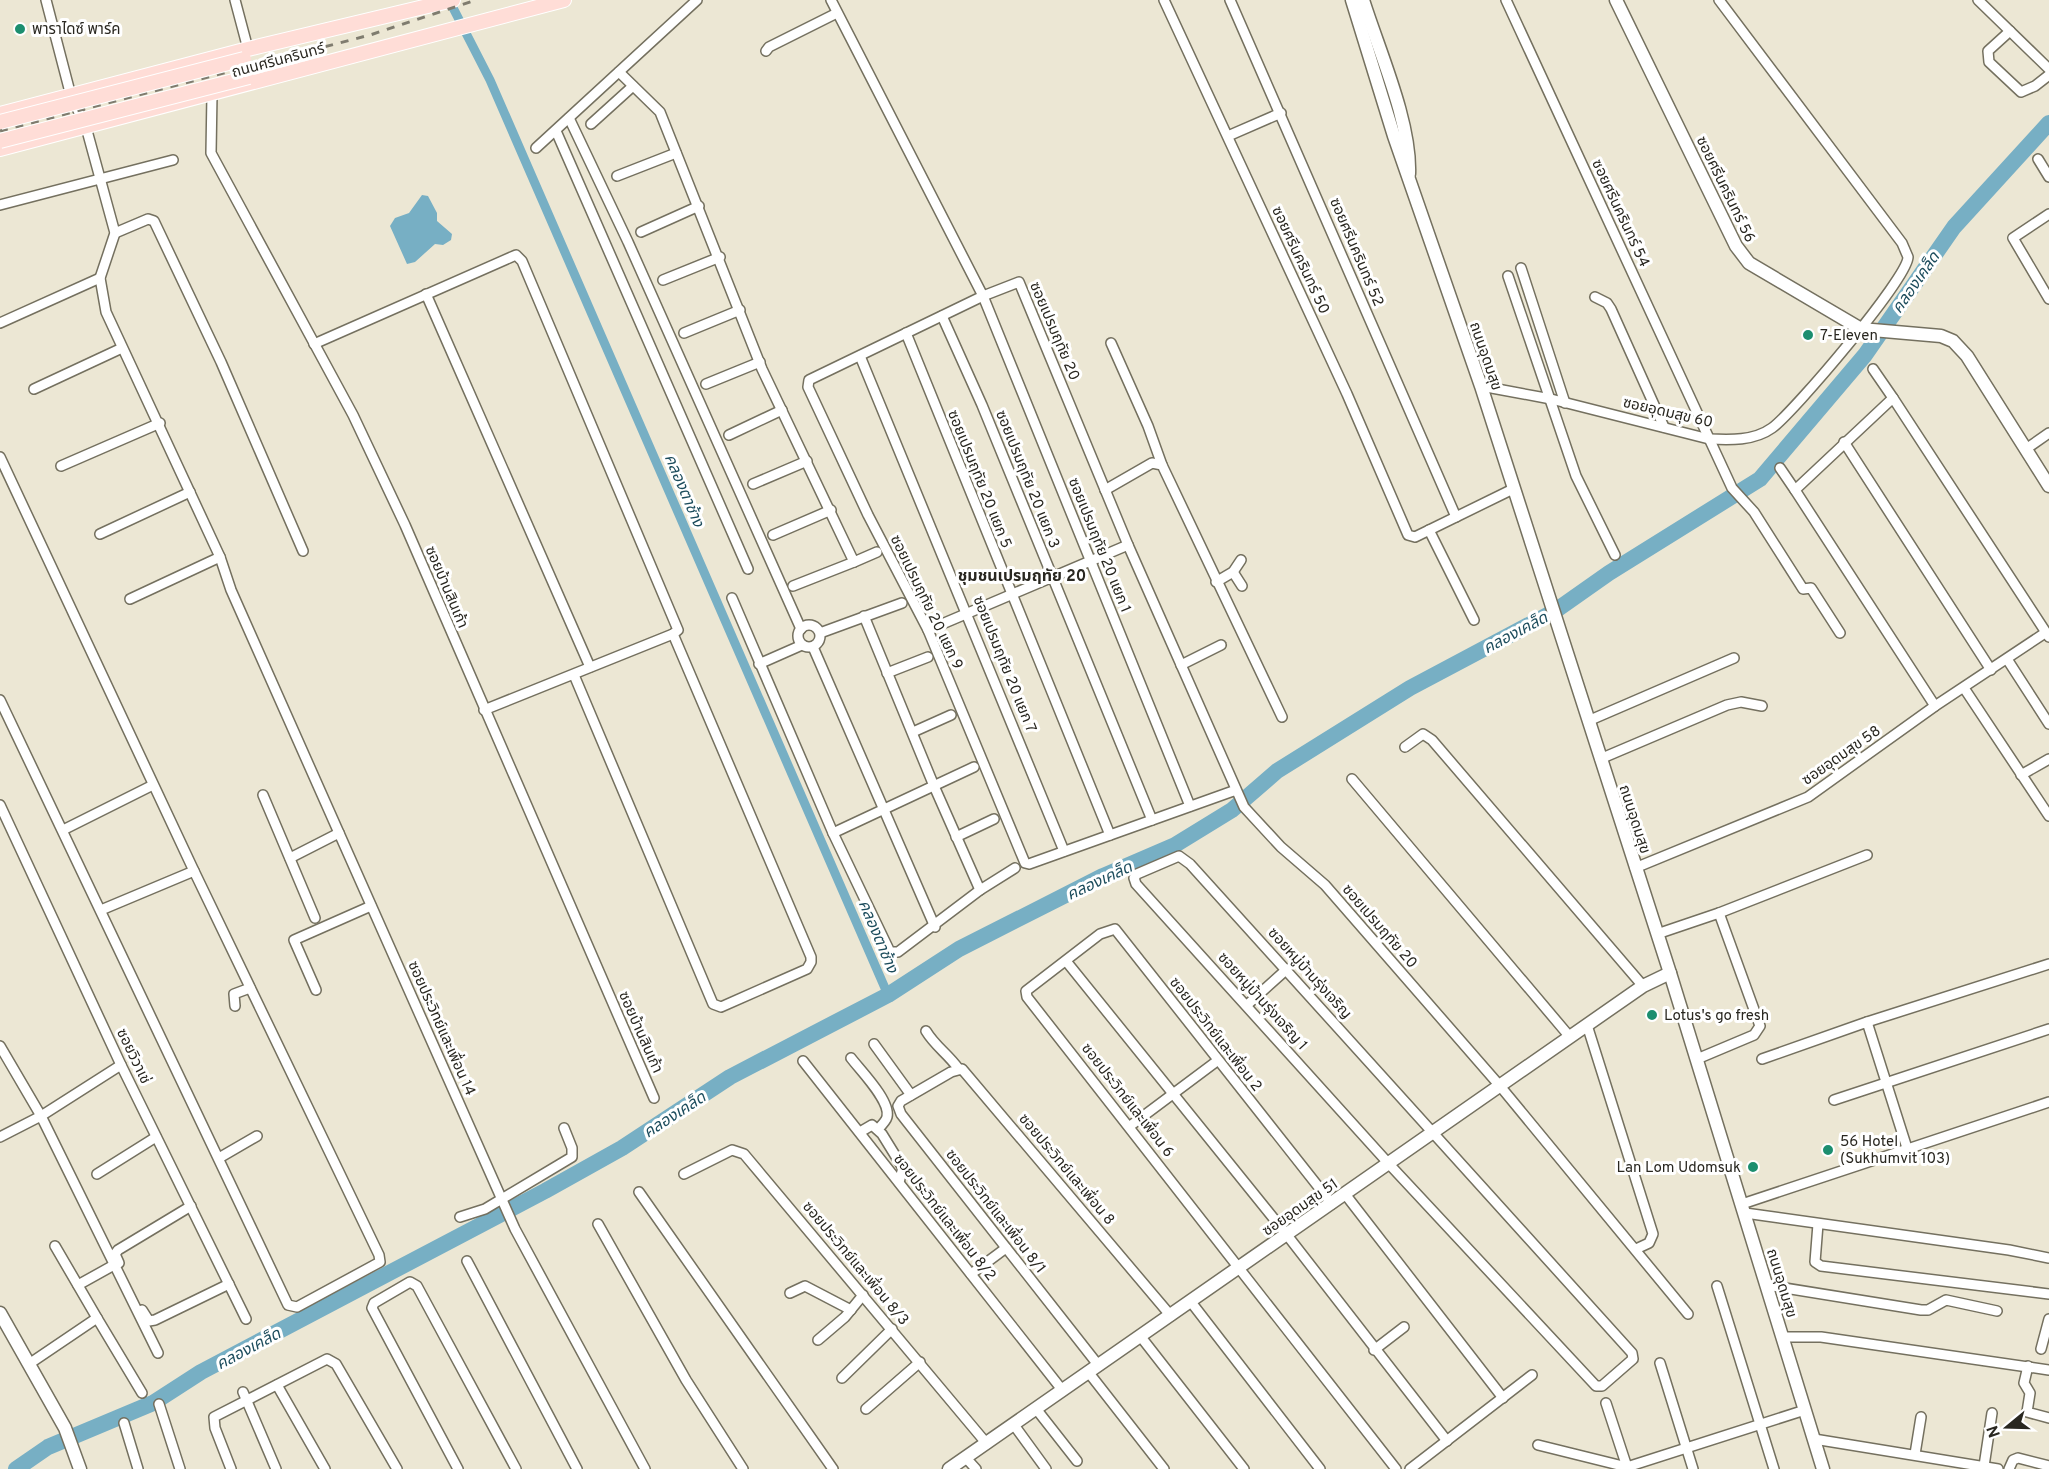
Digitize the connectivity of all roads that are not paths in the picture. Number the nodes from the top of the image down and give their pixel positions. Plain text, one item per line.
1 (46, 0) edge
2 (235, 0) edge
3 (564, 0) edge
4 (697, 0) edge
5 (831, 0) edge
6 (1164, 0) edge
7 (1230, 0) edge
8 (1344, 0) edge
9 (1352, 0) edge
10 (1363, 0) edge
11 (1506, 0) edge
12 (1617, 0) edge
13 (1719, 0) edge
14 (1978, 0) edge
15 (450, 1) edge
16 (837, 13) junction
17 (2010, 31) junction
18 (412, 39) junction
19 (766, 51) dead end
20 (246, 54) junction
21 (194, 64) junction
22 (2049, 69) edge
23 (619, 72) junction
24 (2049, 75) edge
25 (633, 86) junction
26 (207, 95) junction
27 (71, 96) junction
28 (1281, 113) junction
29 (0, 114) edge
30 (569, 118) junction
31 (0, 122) edge
32 (591, 124) dead end
33 (86, 127) junction
34 (556, 131) junction
35 (1228, 136) junction
36 (0, 141) edge
37 (536, 148) dead end
38 (0, 149) edge
39 (676, 153) junction
40 (2038, 159) dead end
41 (173, 160) dead end
42 (616, 176) dead end
43 (2049, 177) edge
44 (99, 180) junction
45 (1408, 181) junction
46 (0, 205) edge
47 (699, 206) junction
48 (2049, 214) edge
49 (114, 230) junction
50 (641, 232) dead end
51 (720, 257) junction
52 (1521, 268) dead end
53 (1508, 276) dead end
54 (100, 278) junction
55 (663, 280) dead end
56 (426, 294) junction
57 (983, 296) junction
58 (1595, 297) dead end
59 (2049, 299) edge
60 (740, 310) junction
61 (942, 316) junction
62 (0, 323) edge
63 (1866, 330) junction
64 (684, 333) dead end
65 (906, 333) junction
66 (1111, 343) dead end
67 (314, 344) junction
68 (122, 348) junction
69 (860, 356) junction
70 (760, 362) junction
71 (1873, 369) dead end
72 (706, 384) dead end
73 (1481, 386) junction
74 (808, 387) joint
75 (34, 388) dead end
76 (1893, 398) junction
77 (1548, 399) junction
78 (1565, 403) junction
79 (782, 411) junction
80 (160, 423) junction
81 (1664, 427) junction
82 (2049, 433) edge
83 (729, 435) dead end
84 (1709, 439) junction
85 (1844, 442) junction
86 (2026, 448) junction
87 (0, 457) edge
88 (807, 461) junction
89 (1161, 465) junction
90 (61, 466) dead end
91 (1780, 468) dead end
92 (753, 484) dead end
93 (2049, 486) edge
94 (1513, 489) junction
95 (1105, 490) junction
96 (1795, 490) junction
97 (190, 492) junction
98 (831, 510) junction
99 (1456, 517) junction
100 (1428, 530) junction
101 (100, 534) dead end
102 (772, 535) dead end
103 (1128, 545) junction
104 (303, 551) dead end
105 (877, 552) dead end
106 (1615, 555) dead end
107 (220, 557) junction
108 (1241, 560) dead end
109 (1091, 561) junction
110 (854, 562) junction
111 (748, 569) dead end
112 (1233, 572) junction
113 (1051, 578) junction
114 (1216, 582) junction
115 (793, 586) dead end
116 (1242, 586) dead end
117 (1011, 595) junction
118 (130, 598) dead end
119 (732, 598) dead end
120 (902, 603) dead end
121 (968, 613) junction
122 (864, 616) junction
123 (1474, 620) dead end
124 (801, 629) junction
125 (928, 630) junction
126 (820, 633) junction
127 (1840, 633) dead end
128 (673, 634) junction
129 (2047, 635) edge
130 (802, 645) junction
131 (1221, 645) dead end
132 (813, 647) junction
133 (928, 657) dead end
134 (1734, 658) dead end
135 (2007, 659) junction
136 (759, 664) junction
137 (1181, 665) junction
138 (590, 667) junction
139 (1991, 670) junction
140 (887, 673) junction
141 (574, 675) junction
142 (1964, 688) junction
143 (0, 700) edge
144 (1762, 706) dead end
145 (1935, 706) junction
146 (484, 710) junction
147 (951, 715) dead end
148 (1282, 717) dead end
149 (1588, 721) junction
150 (2049, 724) edge
151 (913, 732) junction
152 (1405, 747) dead end
153 (1600, 759) junction
154 (2049, 759) edge
155 (974, 767) dead end
156 (2021, 775) junction
157 (1352, 779) dead end
158 (153, 785) junction
159 (934, 786) junction
160 (1236, 790) junction
161 (263, 795) dead end
162 (0, 805) edge
163 (1190, 806) junction
164 (883, 810) junction
165 (2049, 816) edge
166 (994, 819) dead end
167 (1152, 820) junction
168 (63, 830) junction
169 (339, 833) junction
170 (833, 833) junction
171 (1110, 835) junction
172 (956, 837) junction
173 (1064, 851) junction
174 (1867, 855) dead end
175 (290, 858) junction
176 (1156, 866) joint
177 (1016, 868) dead end
178 (1635, 868) junction
179 (194, 871) junction
180 (980, 890) junction
181 (371, 906) junction
182 (101, 910) junction
183 (1719, 913) junction
184 (315, 918) dead end
185 (934, 927) junction
186 (1657, 934) junction
187 (1066, 961) junction
188 (2049, 964) edge
189 (1287, 969) junction
190 (1670, 973) junction
191 (1643, 986) junction
192 (250, 988) junction
193 (316, 990) dead end
194 (235, 1005) dead end
195 (1247, 1005) junction
196 (1867, 1022) junction
197 (1587, 1025) junction
198 (2049, 1029) edge
199 (926, 1031) dead end
200 (1570, 1037) junction
201 (874, 1044) dead end
202 (0, 1046) edge
203 (851, 1058) dead end
204 (1697, 1059) junction
205 (1762, 1059) dead end
206 (803, 1061) dead end
207 (1217, 1061) junction
208 (121, 1065) junction
209 (958, 1068) junction
210 (1887, 1082) junction
211 (1500, 1086) junction
212 (1174, 1094) junction
213 (911, 1095) junction
214 (654, 1098) dead end
215 (1834, 1100) dead end
216 (2049, 1102) edge
217 (41, 1116) junction
218 (1130, 1126) junction
219 (564, 1128) dead end
220 (879, 1129) junction
221 (860, 1132) junction
222 (1434, 1132) junction
223 (257, 1136) dead end
224 (0, 1137) edge
225 (156, 1137) junction
226 (1907, 1148) junction
227 (219, 1158) junction
228 (1389, 1164) junction
229 (97, 1174) dead end
230 (684, 1174) dead end
231 (899, 1182) junction
232 (639, 1192) dead end
233 (1345, 1194) junction
234 (502, 1200) junction
235 (1332, 1204) junction
236 (190, 1206) junction
237 (1744, 1209) junction
238 (460, 1217) dead end
239 (598, 1224) dead end
240 (1818, 1224) junction
241 (1287, 1235) junction
242 (55, 1246) dead end
243 (1006, 1248) junction
244 (1636, 1249) junction
245 (2049, 1258) edge
246 (467, 1261) dead end
247 (114, 1265) junction
248 (1241, 1267) junction
249 (971, 1274) junction
250 (229, 1284) junction
251 (78, 1285) junction
252 (1766, 1285) junction
253 (1717, 1286) dead end
254 (790, 1293) dead end
255 (2049, 1294) edge
256 (863, 1295) junction
257 (1191, 1302) junction
258 (851, 1310) junction
259 (1997, 1311) dead end
260 (0, 1313) edge
261 (1688, 1314) dead end
262 (1171, 1316) junction
263 (97, 1318) junction
264 (246, 1319) dead end
265 (2049, 1319) edge
266 (1404, 1327) dead end
267 (892, 1329) junction
268 (1782, 1336) junction
269 (1141, 1337) junction
270 (818, 1340) dead end
271 (2040, 1349) dead end
272 (1374, 1350) junction
273 (158, 1353) dead end
274 (920, 1362) junction
275 (1660, 1363) dead end
276 (29, 1364) junction
277 (2028, 1366) junction
278 (1094, 1370) junction
279 (2049, 1370) edge
280 (1616, 1375) joint
281 (1532, 1376) dead end
282 (842, 1378) dead end
283 (277, 1384) junction
284 (1063, 1391) junction
285 (142, 1394) dead end
286 (245, 1396) junction
287 (1503, 1398) junction
288 (1606, 1403) dead end
289 (159, 1404) dead end
290 (866, 1409) dead end
291 (1037, 1410) junction
292 (1805, 1410) junction
293 (1992, 1413) dead end
294 (1921, 1417) dead end
295 (2049, 1418) edge
296 (124, 1423) dead end
297 (1014, 1425) junction
298 (1760, 1425) junction
299 (1814, 1439) junction
300 (1447, 1441) junction
301 (987, 1444) junction
302 (1538, 1445) dead end
303 (1686, 1449) junction
304 (1915, 1454) junction
305 (966, 1458) junction
306 (1077, 1461) dead end
307 (1984, 1466) junction
308 (2049, 1466) edge
309 (1627, 1467) junction
310 (80, 1469) edge
311 (138, 1469) edge
312 (180, 1469) edge
313 (231, 1469) edge
314 (276, 1469) edge
315 (325, 1469) edge
316 (397, 1469) edge
317 (458, 1469) edge
318 (516, 1469) edge
319 (577, 1469) edge
320 (645, 1469) edge
321 (743, 1469) edge
322 (833, 1469) edge
323 (949, 1469) edge
324 (976, 1469) edge
325 (1046, 1469) edge
326 (1164, 1469) edge
327 (1244, 1469) edge
328 (1320, 1469) edge
329 (1396, 1469) edge
330 (1410, 1469) edge
331 (1694, 1469) edge
332 (1774, 1469) edge
333 (1824, 1469) edge
334 (1998, 1469) edge
335 (2009, 1469) edge

1 - 27 street
2 - 20 street
3 - 18 main road, ถนนศรีนครินทร์
4 - 23 street
5 - 16 street, ซอยเปรมฤทัย 20 แยก 1
6 - 35 street, ซอยศรีนครินทร์ 50
7 - 28 street, ซอยศรีนครินทร์ 52
8 - 45 main road, ถนนอุดมสุข
9 - 45 main road, ถนนอุดมสุข
10 - 45 main road, ถนนอุดมสุข
11 - 84 street, ซอยศรีนครินทร์ 54
12 - 63 main road, ซอยศรีนครินทร์ 56
13 - 63 street, ซอยอุดมสุข 60
14 - 17 street
15 - 20 main road
16 - 19 street
16 - 57 street, ซอยเปรมฤทัย 20 แยก 1
17 - 22 street
17 - 24 street
18 - 26 main road, ถนนศรีนครินทร์
18 - 36 main road, bridge
20 - 21 main road, ถนนศรีนครินทร์
20 - 31 main road, bridge
21 - 26 main road
21 - 27 main road, ถนนศรีนครินทร์
23 - 25 street
23 - 30 street
25 - 32 street
25 - 39 street
26 - 33 main road, ถนนศรีนครินทร์
26 - 67 street, ซอยบ้านสินเก้า
27 - 29 main road, ถนนศรีนครินทร์
27 - 33 street
28 - 35 street
28 - 99 street, ซอยศรีนครินทร์ 52
30 - 34 street
30 - 124 street
33 - 38 main road, ถนนศรีนครินทร์
33 - 44 street
34 - 37 street
34 - 111 street
35 - 100 street, ซอยศรีนครินทร์ 50
39 - 42 street
39 - 47 street
40 - 43 street
41 - 44 street
44 - 46 street
44 - 49 street
45 - 73 main road, ถนนอุดมสุข
47 - 50 street
47 - 51 street
48 - 59 street
49 - 54 street
49 - 104 street
51 - 55 street
51 - 60 street
52 - 78 street
53 - 77 street
54 - 62 street
54 - 68 street, ซอยประวิทย์และเพื่อน 14
56 - 67 street
56 - 128 street
56 - 138 street
57 - 61 street, ซอยเปรมฤทัย 20
57 - 95 street, ซอยเปรมฤทัย 20
57 - 109 street, ซอยเปรมฤทัย 20 แยก 1
58 - 81 street
60 - 64 street
60 - 70 street
61 - 65 street, ซอยเปรมฤทัย 20
61 - 113 street, ซอยเปรมฤทัย 20 แยก 3
63 - 84 street, ซอยอุดมสุข 60
63 - 86 main road
65 - 69 street, ซอยเปรมฤทัย 20
65 - 117 street, ซอยเปรมฤทัย 20 แยก 5
66 - 89 street
67 - 146 street, ซอยบ้านสินเก้า
68 - 75 street
68 - 80 street, ซอยประวิทย์และเพื่อน 14
69 - 74 street, ซอยเปรมฤทัย 20
69 - 121 street, ซอยเปรมฤทัย 20 แยก 7
70 - 72 street
70 - 79 street
71 - 76 street
73 - 77 street, ซอยอุดมสุข 60
73 - 94 main road, ถนนอุดมสุข
74 - 125 street, ซอยเปรมฤทัย 20 แยก 9
76 - 85 street
76 - 129 street
77 - 78 street, ซอยอุดมสุข 60
77 - 106 street
78 - 81 street, ซอยอุดมสุข 60
79 - 83 street
79 - 88 street
80 - 90 street
80 - 97 street, ซอยประวิทย์และเพื่อน 14
81 - 84 street, ซอยอุดมสุข 60
82 - 86 street
84 - 127 street, ซอยศรีนครินทร์ 54
85 - 96 street
85 - 139 street
86 - 93 main road
87 - 158 street
88 - 92 street
88 - 98 street
89 - 95 street
89 - 114 street
91 - 96 street
94 - 99 street
94 - 149 main road, ถนนอุดมสุข
95 - 103 street, ซอยเปรมฤทัย 20
96 - 145 street
97 - 101 street
97 - 107 street, ซอยประวิทย์และเพื่อน 14
98 - 102 street
98 - 110 street
99 - 100 street
100 - 123 street
103 - 109 street
103 - 137 street, ซอยเปรมฤทัย 20
105 - 110 street
107 - 118 street
107 - 169 street, ซอยประวิทย์และเพื่อน 14
108 - 112 street
109 - 113 street
109 - 163 street, ซอยเปรมฤทัย 20 แยก 1
110 - 115 street
112 - 114 street
112 - 116 street
113 - 117 street
113 - 167 street, ซอยเปรมฤทัย 20 แยก 3
114 - 148 street
117 - 121 street
117 - 171 street, ซอยเปรมฤทัย 20 แยก 5
119 - 136 street
120 - 122 street
121 - 125 street
121 - 173 street, ซอยเปรมฤทัย 20 แยก 7
122 - 126 street
122 - 140 street
124 - 126 street
124 - 130 street
125 - 173 street, ซอยเปรมฤทัย 20 แยก 9
126 - 132 street
128 - 138 street
128 - 141 street
129 - 135 street, ซอยอุดมสุข 58
130 - 132 street
130 - 136 street
131 - 137 street
132 - 164 street
133 - 140 street
134 - 149 street
135 - 139 street, ซอยอุดมสุข 58
135 - 150 street
136 - 170 street
137 - 160 street, ซอยเปรมฤทัย 20
138 - 141 street
139 - 142 street, ซอยอุดมสุข 58
140 - 151 street
141 - 146 street
142 - 145 street, ซอยอุดมสุข 58
142 - 156 street
143 - 168 street
144 - 153 street
145 - 178 street, ซอยอุดมสุข 58
146 - 214 street, ซอยบ้านสินเก้า
147 - 151 street
149 - 153 main road, ถนนอุดมสุข
151 - 159 street
152 - 191 street
153 - 178 main road, ถนนอุดมสุข
154 - 156 street
155 - 159 street
156 - 165 street
157 - 200 street
158 - 168 street
158 - 179 street
159 - 164 street
159 - 172 street
160 - 163 street
160 - 211 street, ซอยเปรมฤทัย 20
161 - 175 street
162 - 208 street, ซอยวิวาเช่
163 - 167 street
164 - 170 street
164 - 185 street
166 - 172 street
167 - 171 street
168 - 182 street
169 - 175 street
169 - 181 street, ซอยประวิทย์และเพื่อน 14
170 - 185 street
171 - 173 street
172 - 180 street
174 - 183 street
175 - 184 street
176 - 189 street, ซอยหมู่บ้านรุ่งเจริญ
176 - 195 street, ซอยหมู่บ้านรุ่งเจริญ 1
177 - 180 street
178 - 186 main road, ถนนอุดมสุข
179 - 182 street
179 - 192 street
180 - 185 street
181 - 193 street
181 - 234 street, ซอยประวิทย์และเพื่อน 14
182 - 227 street
183 - 186 street
183 - 204 street
186 - 190 main road, ถนนอุดมสุข
187 - 207 street, ซอยประวิทย์และเพื่อน 2
187 - 212 street
187 - 218 street, ซอยประวิทย์และเพื่อน 6
188 - 196 street
189 - 195 street
189 - 222 street, ซอยหมู่บ้านรุ่งเจริญ
190 - 191 main road, ซอยอุดมสุข 51
190 - 204 main road, ถนนอุดมสุข
191 - 197 main road, ซอยอุดมสุข 51
192 - 194 street
192 - 227 street
195 - 228 street, ซอยหมู่บ้านรุ่งเจริญ 1
196 - 205 street
196 - 210 street
197 - 200 main road, ซอยอุดมสุข 51
197 - 244 street
198 - 210 street
199 - 209 street, ซอยประวิทย์และเพื่อน 8
200 - 211 main road, ซอยอุดมสุข 51
201 - 213 street
202 - 217 street
203 - 220 street
204 - 237 main road, ถนนอุดมสุข
206 - 221 street, ซอยประวิทย์และเพื่อน 8/2
207 - 212 street
207 - 235 street, ซอยประวิทย์และเพื่อน 2
208 - 217 street
208 - 225 street, ซอยวิวาเช่
209 - 213 street
209 - 262 street, ซอยประวิทย์และเพื่อน 8
210 - 215 street
210 - 226 street
211 - 222 main road, ซอยอุดมสุข 51
211 - 244 street, ซอยเปรมฤทัย 20
212 - 218 street
212 - 241 street
213 - 243 street, ซอยประวิทย์และเพื่อน 8/1
216 - 226 street
217 - 224 street
217 - 247 street
218 - 248 street, ซอยประวิทย์และเพื่อน 6
219 - 234 street
220 - 221 street
220 - 231 street
221 - 231 street, ซอยประวิทย์และเพื่อน 8/2
222 - 228 main road, ซอยอุดมสุข 51
222 - 280 street, ซอยหมู่บ้านรุ่งเจริญ
223 - 227 street
225 - 229 street
225 - 236 street, ซอยวิวาเช่
226 - 237 street
228 - 233 main road, ซอยอุดมสุข 51
228 - 280 street, ซอยหมู่บ้านรุ่งเจริญ 1
230 - 256 street, ซอยประวิทย์และเพื่อน 8/3
231 - 249 street, ซอยประวิทย์และเพื่อน 8/2
232 - 322 street
233 - 235 main road, ซอยอุดมสุข 51
233 - 287 street
234 - 238 street
234 - 320 street, ซอยประวิทย์และเพื่อน 14
235 - 241 main road, ซอยอุดมสุข 51
236 - 250 street, ซอยวิวาเช่
236 - 250 street
237 - 240 street
237 - 252 main road, ถนนอุดมสุข
239 - 321 street
240 - 245 street
240 - 255 street
241 - 248 main road, ซอยอุดมสุข 51
241 - 272 street
242 - 251 street
243 - 249 street
243 - 278 street, ซอยประวิทย์และเพื่อน 8/1
244 - 261 street, ซอยเปรมฤทัย 20
246 - 319 street
247 - 251 street
247 - 273 street
248 - 257 main road, ซอยอุดมสุข 51
248 - 329 street, ซอยประวิทย์และเพื่อน 6
249 - 284 street, ซอยประวิทย์และเพื่อน 8/2
250 - 264 street, ซอยวิวาเช่
251 - 263 street
252 - 259 street
252 - 268 main road, ถนนอุดมสุข
253 - 298 street
254 - 258 street
256 - 258 street
256 - 267 street, ซอยประวิทย์และเพื่อน 8/3
257 - 262 main road, ซอยอุดมสุข 51
257 - 328 street
258 - 270 street
260 - 276 main road
262 - 269 main road, ซอยอุดมสุข 51
263 - 276 street
263 - 285 street
265 - 271 street
266 - 272 street
267 - 274 street, ซอยประวิทย์และเพื่อน 8/3
267 - 282 street
268 - 277 street
268 - 292 main road, ถนนอุดมสุข
269 - 278 main road, ซอยอุดมสุข 51
269 - 327 street
272 - 300 street
274 - 290 street
274 - 301 street, ซอยประวิทย์และเพื่อน 8/3
275 - 303 street
276 - 310 main road
277 - 279 street
277 - 295 street
278 - 284 main road, ซอยอุดมสุข 51
278 - 326 street, ซอยประวิทย์และเพื่อน 8/1
281 - 287 street
283 - 286 street
283 - 315 street
283 - 316 street
284 - 291 main road, ซอยอุดมสุข 51
286 - 313 street
286 - 314 street
287 - 300 street
288 - 309 street
289 - 312 street
291 - 297 main road, ซอยอุดมสุข 51
291 - 306 street
292 - 298 street
292 - 299 main road, ถนนอุดมสุข
293 - 307 street
294 - 304 street
296 - 311 street
297 - 301 main road, ซอยอุดมสุข 51
297 - 325 street
298 - 303 street
298 - 332 street
299 - 304 street
299 - 333 main road, ถนนอุดมสุข
300 - 330 street
301 - 305 main road, ซอยอุดมสุข 51
302 - 309 street
303 - 309 street
303 - 331 street
304 - 307 street
305 - 323 main road, ซอยอุดมสุข 51
305 - 324 street
307 - 334 street
308 - 335 street
317 - 318 street

